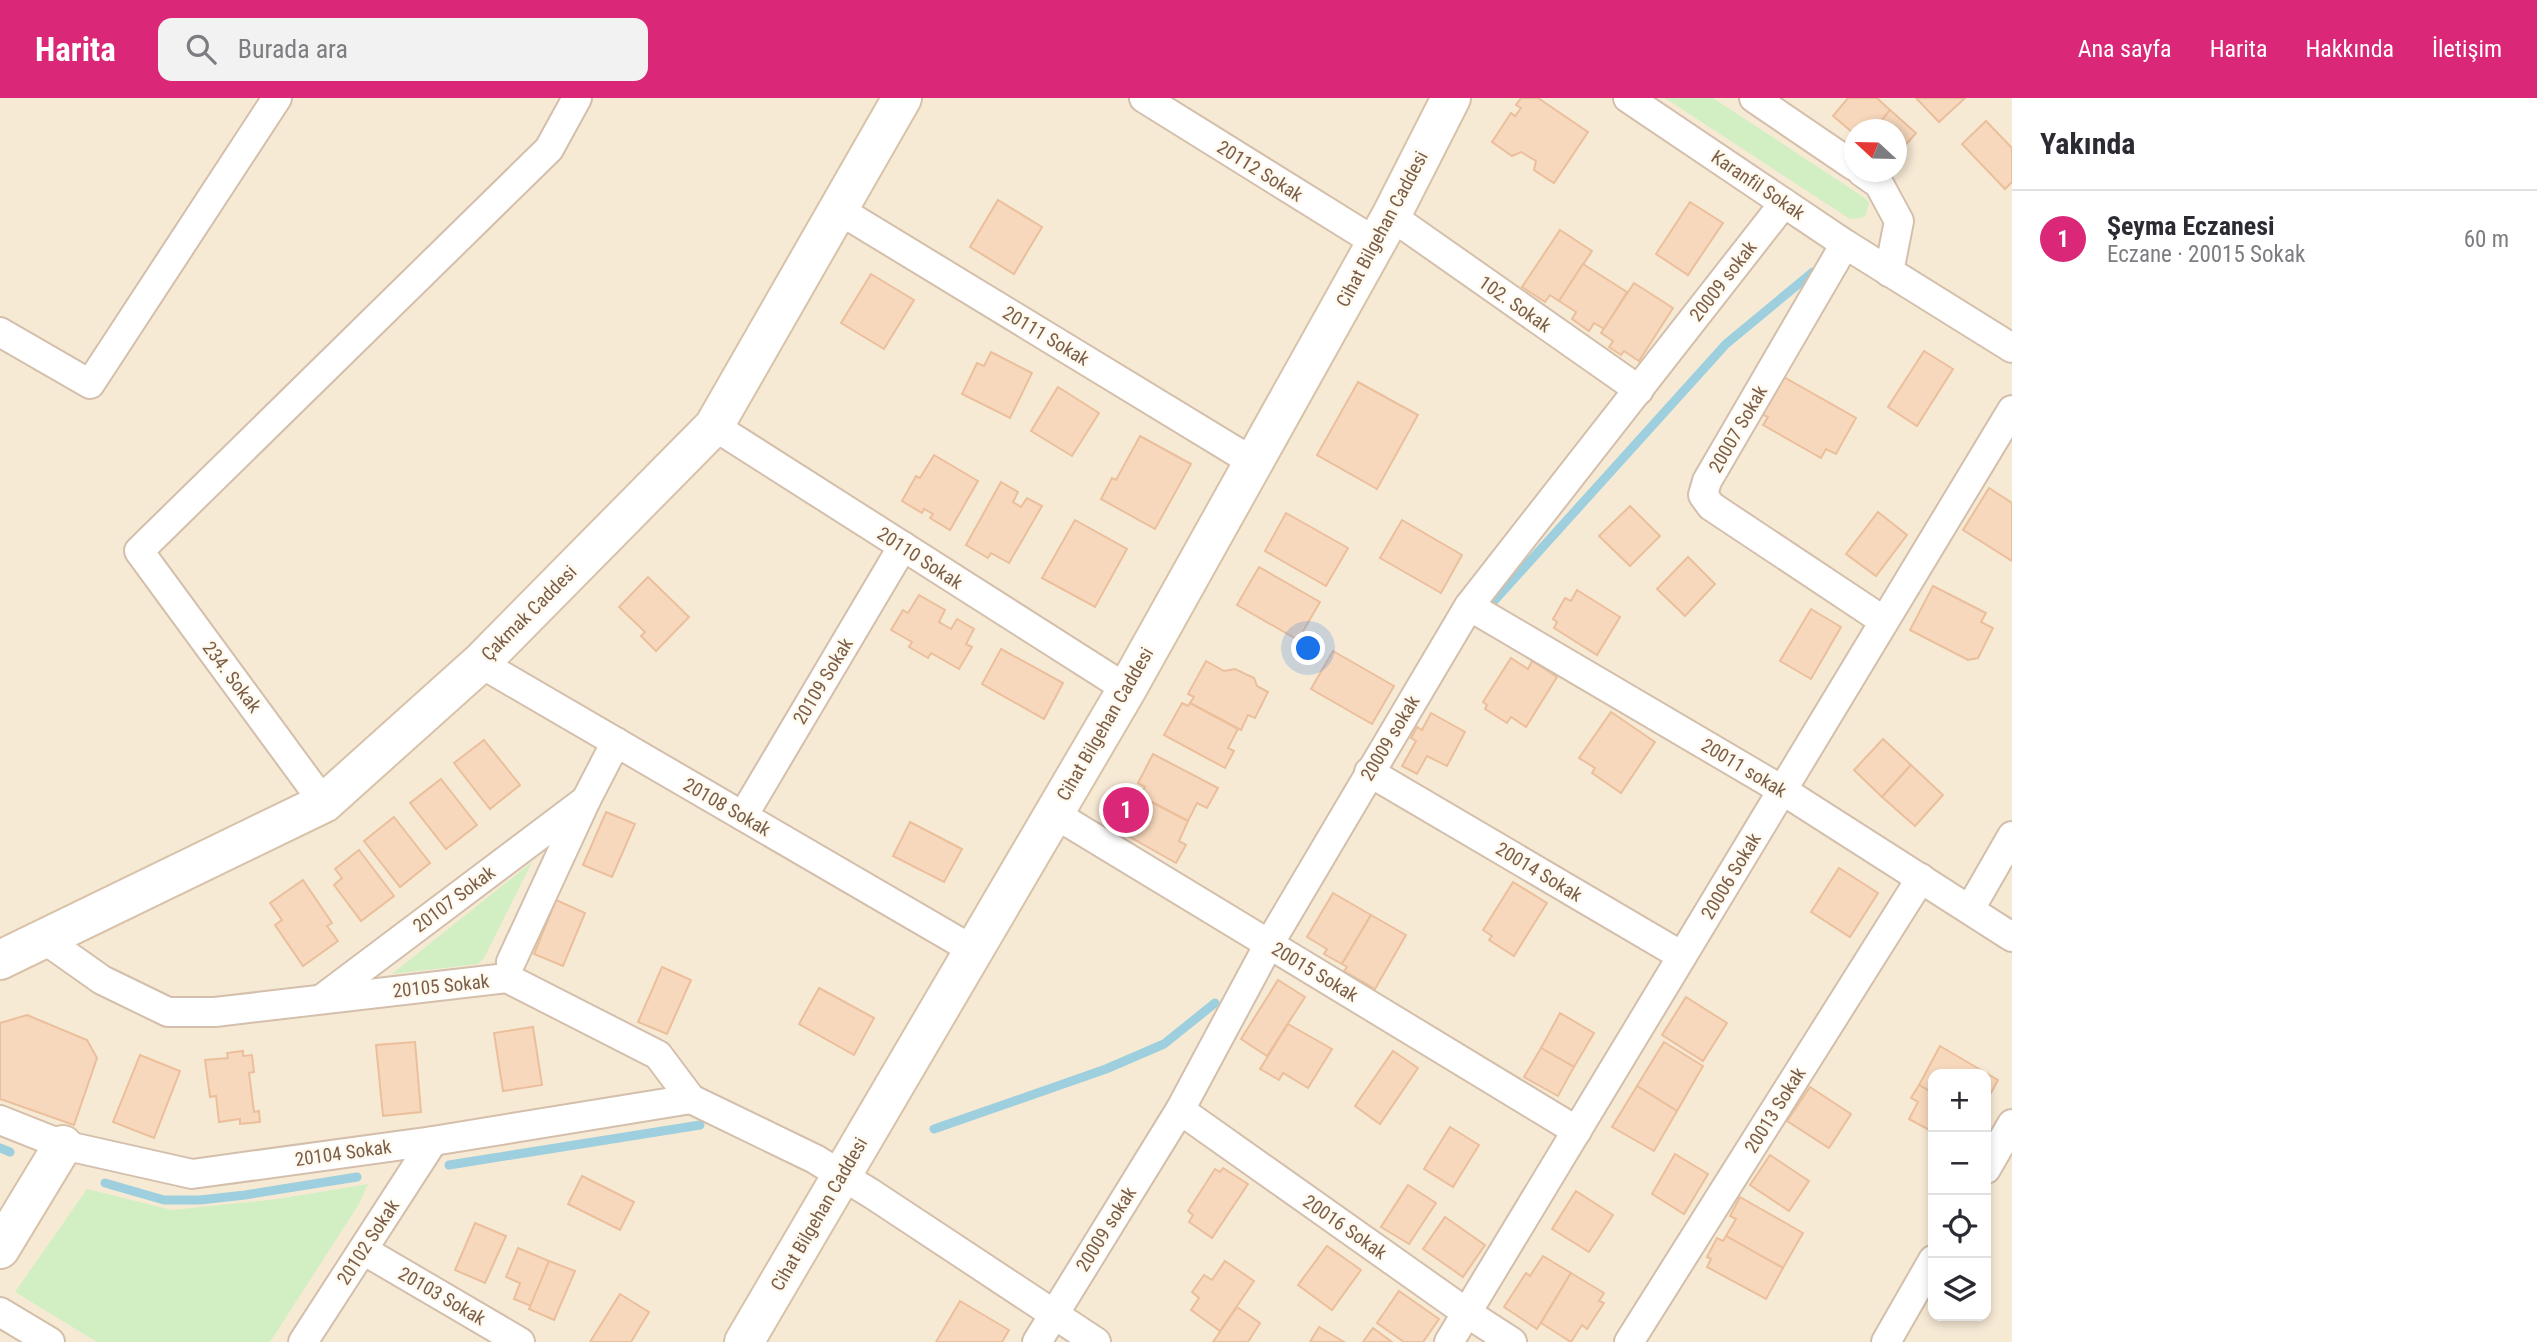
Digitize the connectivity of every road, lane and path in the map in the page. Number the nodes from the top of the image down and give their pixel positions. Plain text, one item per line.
1 (277, 98) edge
2 (578, 98) edge
3 (902, 98) edge
4 (1144, 98) edge
5 (1451, 98) edge
6 (1628, 98) edge
7 (1755, 98) edge
8 (1844, 159) edge
9 (1876, 182) edge
10 (1784, 202) junction
11 (839, 210) junction
12 (1384, 230) junction
13 (1845, 244) junction
14 (1889, 272) junction
15 (0, 332) edge
16 (2012, 348) edge
17 (1639, 390) junction
18 (2012, 410) edge
19 (714, 426) junction
20 (1254, 462) junction
21 (903, 546) junction
22 (1470, 606) junction
23 (1884, 621) junction
24 (480, 663) junction
25 (1127, 689) junction
26 (616, 742) junction
27 (1370, 773) junction
28 (1783, 790) junction
29 (586, 800) junction
30 (324, 803) junction
31 (1053, 813) junction
32 (743, 816) junction
33 (2012, 836) edge
34 (1921, 878) junction
35 (1970, 909) junction
36 (2012, 937) edge
37 (44, 939) junction
38 (1269, 944) junction
39 (973, 950) junction
40 (1682, 956) junction
41 (0, 960) edge
42 (511, 962) dead end
43 (322, 999) junction
44 (691, 1099) junction
45 (1180, 1110) junction
46 (0, 1120) edge
47 (2012, 1124) edge
48 (1577, 1130) junction
49 (433, 1140) junction
50 (63, 1145) junction
51 (1991, 1160) edge
52 (842, 1175) junction
53 (0, 1250) edge
54 (363, 1250) junction
55 (1928, 1269) edge
56 (0, 1312) edge
57 (1467, 1313) junction
58 (1054, 1314) junction
59 (50, 1342) edge
60 (303, 1342) edge
61 (520, 1342) edge
62 (744, 1342) edge
63 (1037, 1342) edge
64 (1096, 1342) edge
65 (1449, 1342) edge
66 (1512, 1342) edge
67 (1629, 1342) edge
68 (1886, 1342) edge

1 - 15 street
2 - 30 street, 234. Sokak
3 - 11 main road, Çakmak Caddesi
4 - 12 street, 20112 Sokak
5 - 12 main road, Cihat Bilgehan Caddesi
6 - 10 street, Karanfil Sokak
7 - 8 street
9 - 14 street
10 - 13 street, Karanfil Sokak
10 - 17 street, 20009 sokak
11 - 19 main road, Çakmak Caddesi
11 - 20 street, 20111 Sokak
12 - 17 street, 102. Sokak
12 - 20 main road, Cihat Bilgehan Caddesi
13 - 14 street, Karanfil Sokak
13 - 23 street, 20007 Sokak
14 - 16 street, Karanfil Sokak
17 - 22 street, 20009 sokak
18 - 23 street, 20006 Sokak
19 - 21 street, 20110 Sokak
19 - 24 main road, Çakmak Caddesi
20 - 25 main road, Cihat Bilgehan Caddesi
21 - 25 street, 20110 Sokak
21 - 32 street, 20109 Sokak
22 - 27 street, 20009 sokak
22 - 28 street, 20011 sokak
23 - 28 street, 20006 Sokak
24 - 26 street, 20108 Sokak
24 - 30 main road, Çakmak Caddesi
25 - 31 main road, Cihat Bilgehan Caddesi
26 - 29 street
26 - 32 street, 20108 Sokak
27 - 38 street, 20009 sokak
27 - 40 street, 20014 Sokak
28 - 34 street, 20011 sokak
28 - 40 street, 20006 Sokak
29 - 42 street
29 - 43 street, 20107 Sokak
30 - 37 main road, Çakmak Caddesi
31 - 38 street, 20015 Sokak
31 - 39 main road, Cihat Bilgehan Caddesi
32 - 39 street, 20108 Sokak
33 - 35 street
34 - 35 street, 20011 sokak
34 - 67 street, 20013 Sokak
35 - 36 street, 20011 sokak
37 - 41 main road, Çakmak Caddesi
37 - 43 street, 20105 Sokak
38 - 45 street, 20009 sokak
38 - 48 street, 20015 Sokak
39 - 52 main road, Cihat Bilgehan Caddesi
40 - 48 street, 20006 Sokak
43 - 44 street, 20105 Sokak
44 - 49 street, 20104 Sokak
44 - 52 street, 20105 Sokak
45 - 57 street, 20016 Sokak
45 - 58 street, 20009 sokak
46 - 50 street, 20104 Sokak
47 - 51 street
48 - 57 street, 20006 Sokak
49 - 50 street, 20104 Sokak
49 - 54 street, 20102 Sokak
50 - 53 main road
52 - 58 street, 20105 Sokak
52 - 62 main road, Cihat Bilgehan Caddesi
54 - 60 street, 20102 Sokak
54 - 61 street, 20103 Sokak
55 - 68 street
56 - 59 street
57 - 65 street, 20006 Sokak
57 - 66 street, 20016 Sokak
58 - 63 street, 20009 sokak
58 - 64 street, 20105 Sokak

